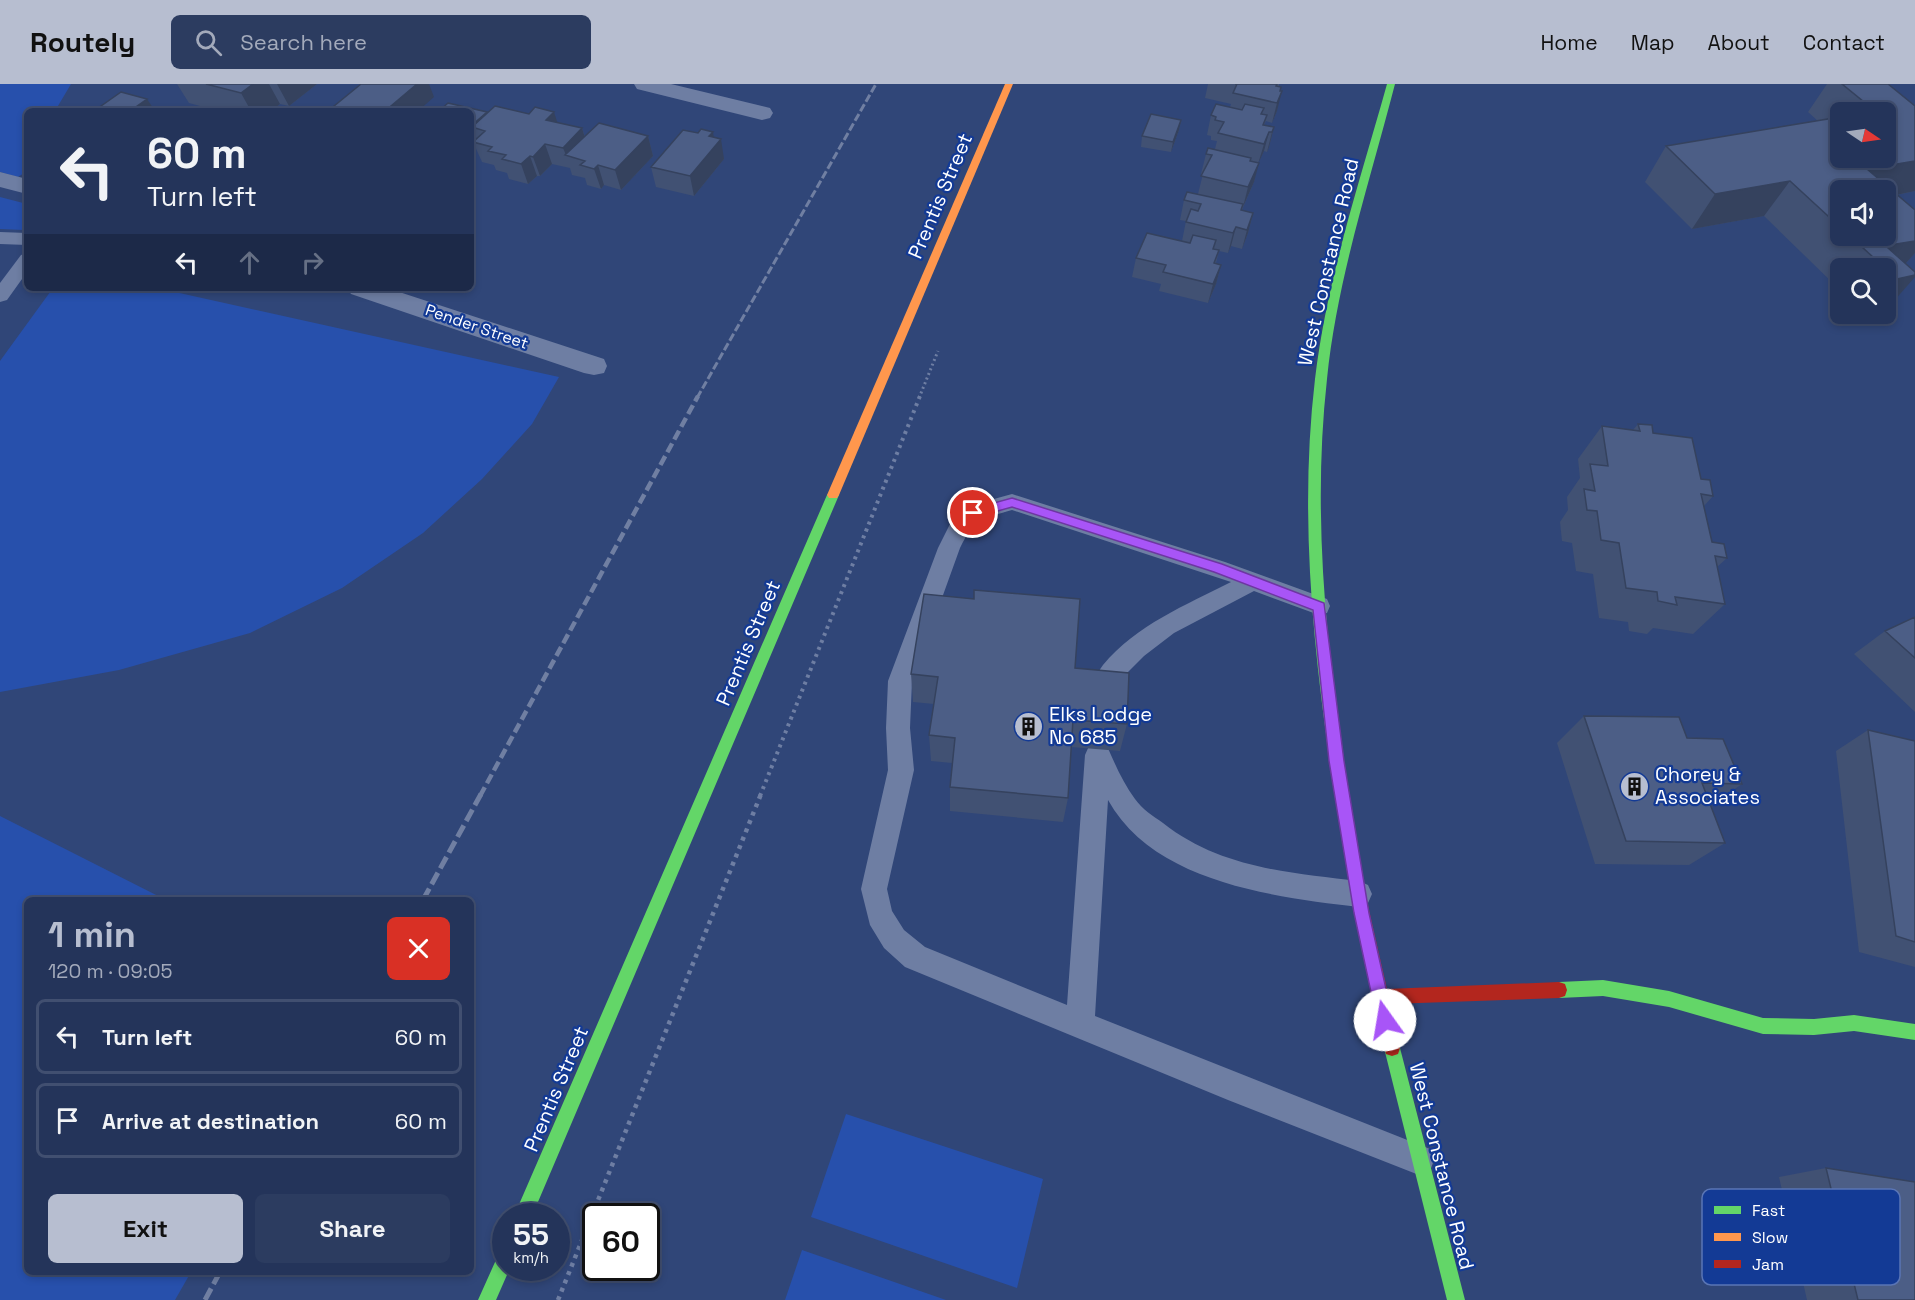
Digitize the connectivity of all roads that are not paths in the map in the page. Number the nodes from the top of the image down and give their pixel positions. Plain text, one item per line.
1 (645, 84) edge
2 (1009, 84) edge
3 (1391, 84) edge
4 (762, 113) dead end
5 (0, 179) edge
6 (24, 186) edge
7 (0, 238) edge
8 (24, 239) edge
9 (24, 263) edge
10 (369, 291) edge
11 (0, 296) edge
12 (594, 366) dead end
13 (1254, 581) junction
14 (1319, 606) junction
15 (1101, 699) edge
16 (1359, 894) junction
17 (1379, 997) junction
18 (1080, 1024) junction
19 (1915, 1032) edge
20 (1419, 1160) junction
21 (529, 1203) edge
22 (495, 1281) edge
23 (487, 1300) edge
24 (1456, 1300) edge

1 - 4 street
2 - 21 street, Prentis Street
3 - 14 street, West Constance Road
5 - 6 street
7 - 8 lane
9 - 11 lane
10 - 12 street, Pender Street
13 - 14 lane
13 - 15 lane
13 - 18 lane
14 - 16 street, West Constance Road
16 - 17 street, West Constance Road
16 - 18 lane
17 - 19 street
17 - 20 street, West Constance Road
18 - 20 lane
20 - 24 street, West Constance Road
22 - 23 street

